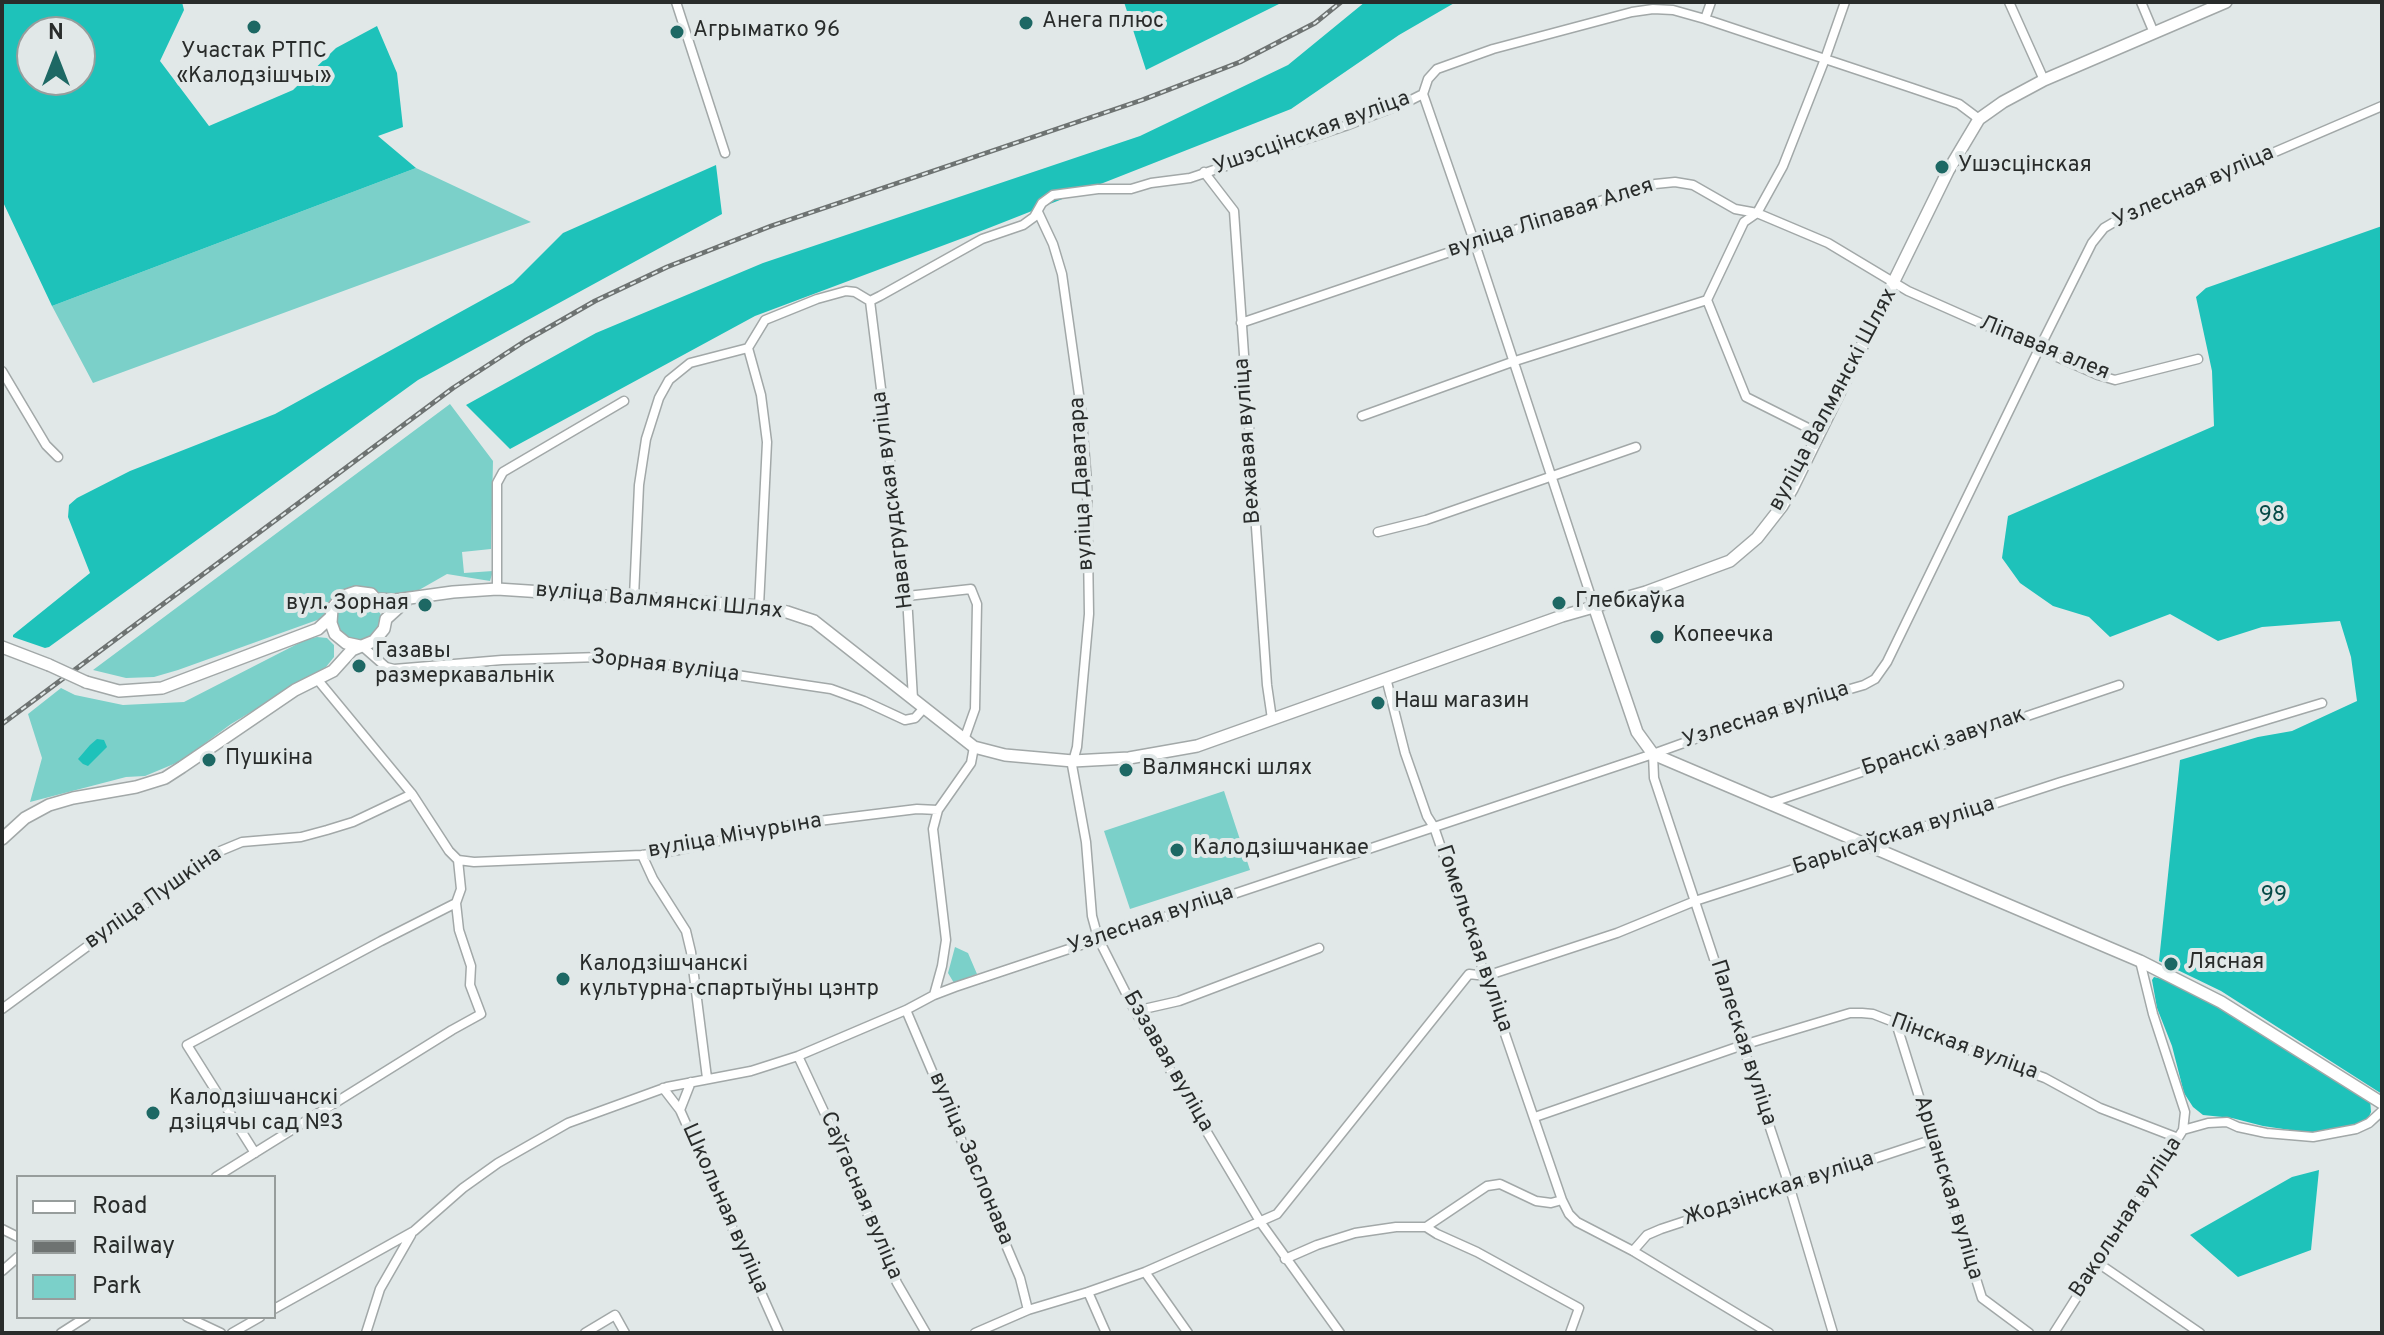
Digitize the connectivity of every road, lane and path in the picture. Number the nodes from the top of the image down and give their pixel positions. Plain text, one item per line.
1 (676, 2) edge
2 (1711, 2) edge
3 (1845, 2) edge
4 (2009, 2) edge
5 (2141, 2) edge
6 (2226, 2) edge
7 (1705, 19) junction
8 (2154, 33) junction
9 (1825, 59) junction
10 (2044, 80) junction
11 (1423, 94) junction
12 (2382, 106) edge
13 (1979, 119) junction
14 (725, 153) dead end
15 (1204, 172) junction
16 (1038, 212) junction
17 (1757, 213) junction
18 (1475, 244) junction
19 (1896, 282) junction
20 (1707, 300) junction
21 (870, 301) junction
22 (1241, 323) junction
23 (748, 348) junction
24 (2039, 349) junction
25 (2198, 359) dead end
26 (1512, 362) junction
27 (2, 371) edge
28 (624, 401) dead end
29 (1362, 416) dead end
30 (1820, 434) junction
31 (1636, 447) dead end
32 (58, 457) dead end
33 (1552, 477) junction
34 (1378, 532) dead end
35 (497, 589) junction
36 (907, 596) junction
37 (634, 597) junction
38 (409, 598) junction
39 (377, 599) junction
40 (759, 606) junction
41 (1594, 606) junction
42 (331, 617) junction
43 (386, 619) junction
44 (318, 629) junction
45 (337, 636) junction
46 (378, 637) junction
47 (361, 646) junction
48 (2, 647) edge
49 (342, 659) junction
50 (379, 660) junction
51 (1386, 678) junction
52 (317, 679) junction
53 (2119, 685) dead end
54 (913, 699) junction
55 (2322, 703) dead end
56 (924, 708) junction
57 (1272, 719) junction
58 (969, 744) junction
59 (1653, 754) junction
60 (1073, 761) junction
61 (412, 794) junction
62 (1770, 803) junction
63 (938, 810) junction
64 (1434, 827) junction
65 (2, 839) edge
66 (1866, 846) junction
67 (642, 855) junction
68 (458, 860) junction
69 (1695, 901) junction
70 (456, 903) junction
71 (1098, 938) junction
72 (1319, 948) dead end
73 (1480, 958) junction
74 (2140, 961) junction
75 (1469, 974) junction
76 (1486, 976) junction
77 (934, 995) junction
78 (2, 1009) edge
79 (906, 1010) junction
80 (1135, 1011) junction
81 (1896, 1023) junction
82 (1743, 1045) junction
83 (798, 1056) junction
84 (707, 1078) junction
85 (691, 1082) junction
86 (663, 1088) junction
87 (2382, 1103) edge
88 (680, 1110) junction
89 (2382, 1111) edge
90 (1535, 1117) junction
91 (2180, 1134) junction
92 (1931, 1140) junction
93 (255, 1153) junction
94 (219, 1175) edge
95 (1789, 1185) junction
96 (1562, 1200) junction
97 (1261, 1223) junction
98 (1426, 1227) junction
99 (414, 1231) junction
100 (1633, 1251) junction
101 (1285, 1259) junction
102 (2098, 1263) junction
103 (1145, 1272) junction
104 (1088, 1292) junction
105 (276, 1308) edge
106 (1028, 1310) junction
107 (83, 1319) edge
108 (191, 1319) edge
109 (256, 1319) edge
110 (217, 1332) edge
111 (61, 1333) edge
112 (232, 1333) edge
113 (366, 1333) edge
114 (585, 1333) edge
115 (625, 1333) edge
116 (779, 1333) edge
117 (926, 1333) edge
118 (975, 1333) edge
119 (1106, 1333) edge
120 (1188, 1333) edge
121 (1340, 1333) edge
122 (1570, 1333) edge
123 (1769, 1333) edge
124 (1833, 1333) edge
125 (2029, 1333) edge
126 (2054, 1333) edge
127 (2200, 1333) edge

1 - 14 street
2 - 7 street
3 - 9 street
4 - 10 street
5 - 8 street
6 - 8 main road, вуліца Валмянскі Шлях
7 - 9 street, Ушэсцінская вуліца
7 - 11 street, Ушэсцінская вуліца
8 - 10 main road, вуліца Валмянскі Шлях
9 - 13 street, Ушэсцінская вуліца
9 - 17 street
10 - 13 main road, вуліца Валмянскі Шлях
11 - 15 street, Ушэсцінская вуліца
11 - 18 street
12 - 24 street, Узлесная вуліца
13 - 19 main road, вуліца Валмянскі Шлях
15 - 16 street, Ушэсцінская вуліца
15 - 22 street, Вежавая вуліца
16 - 21 street, Ушэсцінская вуліца
16 - 60 street, вуліца Даватара
17 - 18 street, вуліца Ліпавая Алея
17 - 19 street, вуліца Ліпавая Алея
17 - 20 street
18 - 22 street, вуліца Ліпавая Алея
18 - 26 street
19 - 24 street, Ліпавая алея
19 - 30 main road, вуліца Валмянскі Шлях
20 - 26 street
20 - 30 street
21 - 23 street
21 - 36 street, Навагрудская вуліца
22 - 57 street, Вежавая вуліца
23 - 37 street
23 - 40 street
24 - 25 street, Ліпавая алея
24 - 59 street, Узлесная вуліца
26 - 29 street
26 - 33 street
27 - 32 street
28 - 35 street
30 - 41 main road, вуліца Валмянскі Шлях
31 - 33 street
33 - 34 street
33 - 41 street
35 - 37 main road, вуліца Валмянскі Шлях
35 - 38 main road, вуліца Валмянскі Шлях
36 - 54 street, Навагрудская вуліца
36 - 58 street
37 - 40 main road, вуліца Валмянскі Шлях
38 - 39 main road, вуліца Валмянскі Шлях
38 - 43 main road
39 - 42 main road
39 - 43 main road
40 - 54 main road, вуліца Валмянскі Шлях
41 - 51 main road, вуліца Валмянскі Шлях
41 - 59 main road
42 - 44 main road
42 - 45 main road
43 - 46 main road
44 - 45 main road
44 - 48 main road, bridge
45 - 47 main road
45 - 49 main road
46 - 47 main road
46 - 50 street
47 - 49 main road
47 - 50 street
49 - 52 main road
50 - 56 street, Зорная вуліца
51 - 57 main road, вуліца Валмянскі Шлях
51 - 64 street, Гомельская вуліца
52 - 61 street
52 - 65 main road
53 - 62 street, Бранскі завулак
54 - 56 main road, вуліца Валмянскі Шлях
55 - 66 street, Барысаўская вуліца
56 - 58 main road, вуліца Валмянскі Шлях
57 - 60 main road, вуліца Валмянскі Шлях
58 - 60 main road, вуліца Валмянскі Шлях
58 - 63 street
59 - 62 main road
59 - 64 street, Узлесная вуліца
59 - 69 street, Палеская вуліца
60 - 71 street, Бэзавая вуліца
61 - 68 street
61 - 78 street, вуліца Пушкіна
62 - 66 main road
63 - 67 street, вуліца Мічурына
63 - 77 street
64 - 71 street, Узлесная вуліца
64 - 73 street, Гомельская вуліца
66 - 69 street, Барысаўская вуліца
66 - 74 main road
67 - 68 street, вуліца Мічурына
67 - 84 street
68 - 70 street
69 - 76 street, Барысаўская вуліца
69 - 82 street, Палеская вуліца
70 - 93 street
70 - 93 street
71 - 77 street, Узлесная вуліца
71 - 80 street, Бэзавая вуліца
72 - 80 street
73 - 75 street
73 - 76 street, Гомельская вуліца
74 - 87 main road
74 - 91 street, Вакольная вуліца
75 - 76 street, Барысаўская вуліца
75 - 97 street
76 - 90 street, Гомельская вуліца
77 - 79 street
79 - 83 street
79 - 106 street, вуліца Заслонава
80 - 97 street, Бэзавая вуліца
81 - 82 street, Пінская вуліца
81 - 91 street, Пінская вуліца
81 - 92 street, Аршанская вуліца
82 - 90 street, Пінская вуліца
82 - 95 street, Палеская вуліца
83 - 84 street
83 - 117 street, Саўгасная вуліца
84 - 85 street
85 - 86 street
85 - 88 street
86 - 88 street, Школьная вуліца
86 - 99 street
88 - 116 street, Школьная вуліца
89 - 91 street
90 - 96 street, Гомельская вуліца
91 - 102 street, Вакольная вуліца
92 - 95 street, Жодзінская вуліца
92 - 125 street, Аршанская вуліца
93 - 94 street
95 - 100 street, Жодзінская вуліца
95 - 124 street, Палеская вуліца
96 - 98 street
96 - 100 street
97 - 101 street, Бэзавая вуліца
97 - 103 street
98 - 101 street
98 - 122 street
99 - 105 street
99 - 113 street
100 - 123 street
101 - 121 street, Бэзавая вуліца
102 - 126 street, Вакольная вуліца
102 - 127 street
103 - 104 street
103 - 120 street
104 - 106 street
104 - 119 street
106 - 118 street
107 - 111 street
108 - 110 street
109 - 112 street
114 - 115 street

